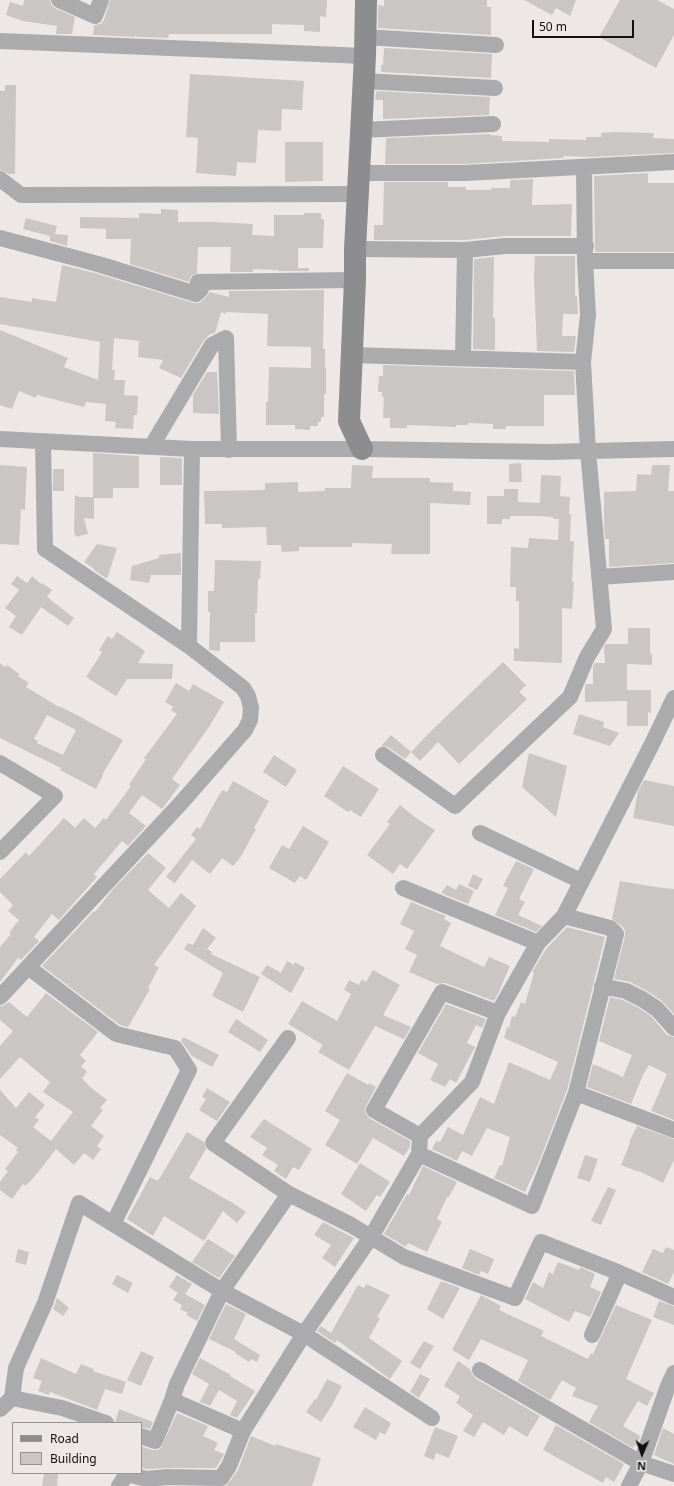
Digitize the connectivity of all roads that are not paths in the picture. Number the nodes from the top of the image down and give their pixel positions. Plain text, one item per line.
1 (59, 0) edge
2 (101, 0) edge
3 (366, 0) edge
4 (0, 41) edge
5 (496, 45) dead end
6 (365, 47) junction
7 (363, 81) junction
8 (495, 88) dead end
9 (493, 124) dead end
10 (361, 130) junction
11 (674, 162) edge
12 (584, 167) junction
13 (0, 179) edge
14 (359, 184) junction
15 (0, 238) edge
16 (355, 249) junction
17 (465, 250) junction
18 (585, 253) junction
19 (674, 261) edge
20 (356, 280) junction
21 (351, 355) junction
22 (463, 358) junction
23 (583, 362) junction
24 (0, 439) edge
25 (43, 442) junction
26 (151, 447) junction
27 (362, 448) junction
28 (192, 449) junction
29 (674, 449) edge
30 (229, 450) junction
31 (588, 451) junction
32 (674, 572) edge
33 (599, 577) junction
34 (189, 646) junction
35 (674, 698) edge
36 (383, 755) dead end
37 (0, 763) edge
38 (480, 833) dead end
39 (0, 852) edge
40 (581, 881) junction
41 (403, 888) dead end
42 (564, 916) junction
43 (538, 943) junction
44 (28, 967) junction
45 (602, 986) junction
46 (0, 997) edge
47 (498, 1013) junction
48 (674, 1028) edge
49 (288, 1038) dead end
50 (576, 1093) junction
51 (674, 1130) edge
52 (420, 1136) junction
53 (419, 1154) junction
54 (289, 1194) junction
55 (113, 1224) junction
56 (371, 1237) junction
57 (620, 1273) junction
58 (222, 1291) junction
59 (674, 1297) edge
60 (304, 1334) junction
61 (592, 1335) dead end
62 (480, 1370) dead end
63 (672, 1382) edge
64 (12, 1398) junction
65 (172, 1400) junction
66 (0, 1409) edge
67 (432, 1418) dead end
68 (103, 1422) edge
69 (243, 1431) junction
70 (142, 1436) edge
71 (641, 1463) junction
72 (674, 1474) edge
73 (119, 1486) edge
74 (629, 1486) edge

1 - 2 street
3 - 6 street
4 - 6 street
5 - 6 street
6 - 7 street
7 - 8 street
7 - 10 street
9 - 10 street
10 - 14 street
11 - 12 street
12 - 14 street
12 - 18 street
13 - 14 street
14 - 16 street
15 - 20 street
16 - 17 street
16 - 20 street
17 - 18 street
17 - 22 street
18 - 19 street
18 - 23 street
20 - 21 street
21 - 22 street
21 - 27 street
22 - 23 street
23 - 31 street
24 - 25 street
25 - 26 street
25 - 34 street
26 - 28 street
26 - 30 street
27 - 30 street
27 - 31 street
28 - 30 street
28 - 34 street
29 - 31 street
31 - 33 street
32 - 33 street
33 - 36 street
34 - 44 street
35 - 40 street
37 - 39 street
38 - 40 street
40 - 42 street
41 - 43 street
42 - 43 street
42 - 45 street
43 - 47 street
44 - 46 street
44 - 55 street
45 - 48 street
45 - 50 street
47 - 52 street
47 - 52 street
49 - 54 street
50 - 51 street
50 - 53 street
52 - 53 street
53 - 56 street
54 - 56 street
54 - 58 street
55 - 58 street
55 - 64 street
56 - 57 street
56 - 60 street
57 - 59 street
57 - 61 street
58 - 60 street
58 - 65 street
60 - 67 street
60 - 69 street
62 - 71 street
63 - 71 street
64 - 66 street
64 - 68 street
65 - 69 street
65 - 70 street
69 - 73 street
71 - 72 street
71 - 74 street

